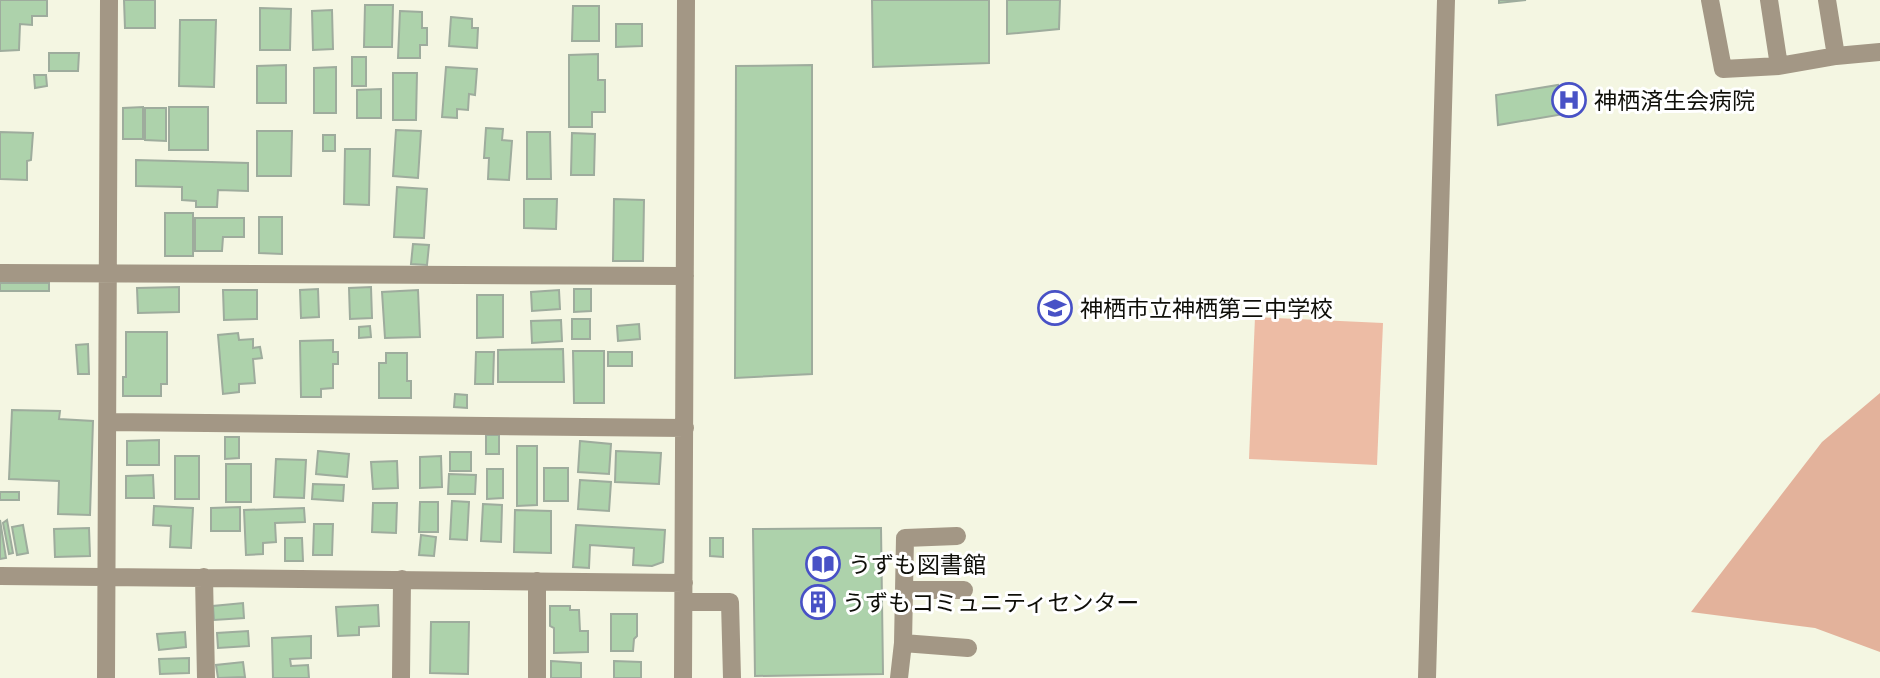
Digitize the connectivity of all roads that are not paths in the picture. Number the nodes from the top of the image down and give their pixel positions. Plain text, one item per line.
1 (109, 0) edge
2 (687, 0) edge
3 (1446, 0) edge
4 (1710, 0) edge
5 (1769, 0) edge
6 (1827, 0) edge
7 (1880, 52) edge
8 (1836, 55) junction
9 (1779, 66) junction
10 (0, 273) edge
11 (107, 274) junction
12 (685, 276) junction
13 (108, 422) junction
14 (685, 428) junction
15 (957, 536) dead end
16 (0, 576) edge
17 (105, 576) junction
18 (204, 577) junction
19 (402, 579) junction
20 (537, 581) junction
21 (684, 583) junction
22 (904, 590) junction
23 (964, 590) dead end
24 (684, 602) junction
25 (903, 643) junction
26 (968, 648) dead end
27 (106, 678) edge
28 (206, 678) edge
29 (401, 678) edge
30 (537, 678) edge
31 (683, 678) edge
32 (732, 678) edge
33 (899, 678) edge
34 (1427, 678) edge

1 - 11 street
2 - 12 street
3 - 34 street
4 - 9 street
5 - 9 street
6 - 8 street
7 - 8 street
8 - 9 street
10 - 11 street
11 - 12 street
11 - 13 street
12 - 14 street
13 - 14 street
13 - 17 street
14 - 21 street
15 - 22 street
16 - 17 street
17 - 18 street
17 - 27 street
18 - 19 street
18 - 28 street
19 - 20 street
19 - 29 street
20 - 21 street
20 - 30 street
21 - 24 street
22 - 23 street
22 - 25 street
24 - 31 street
24 - 32 street
25 - 26 street
25 - 33 street

